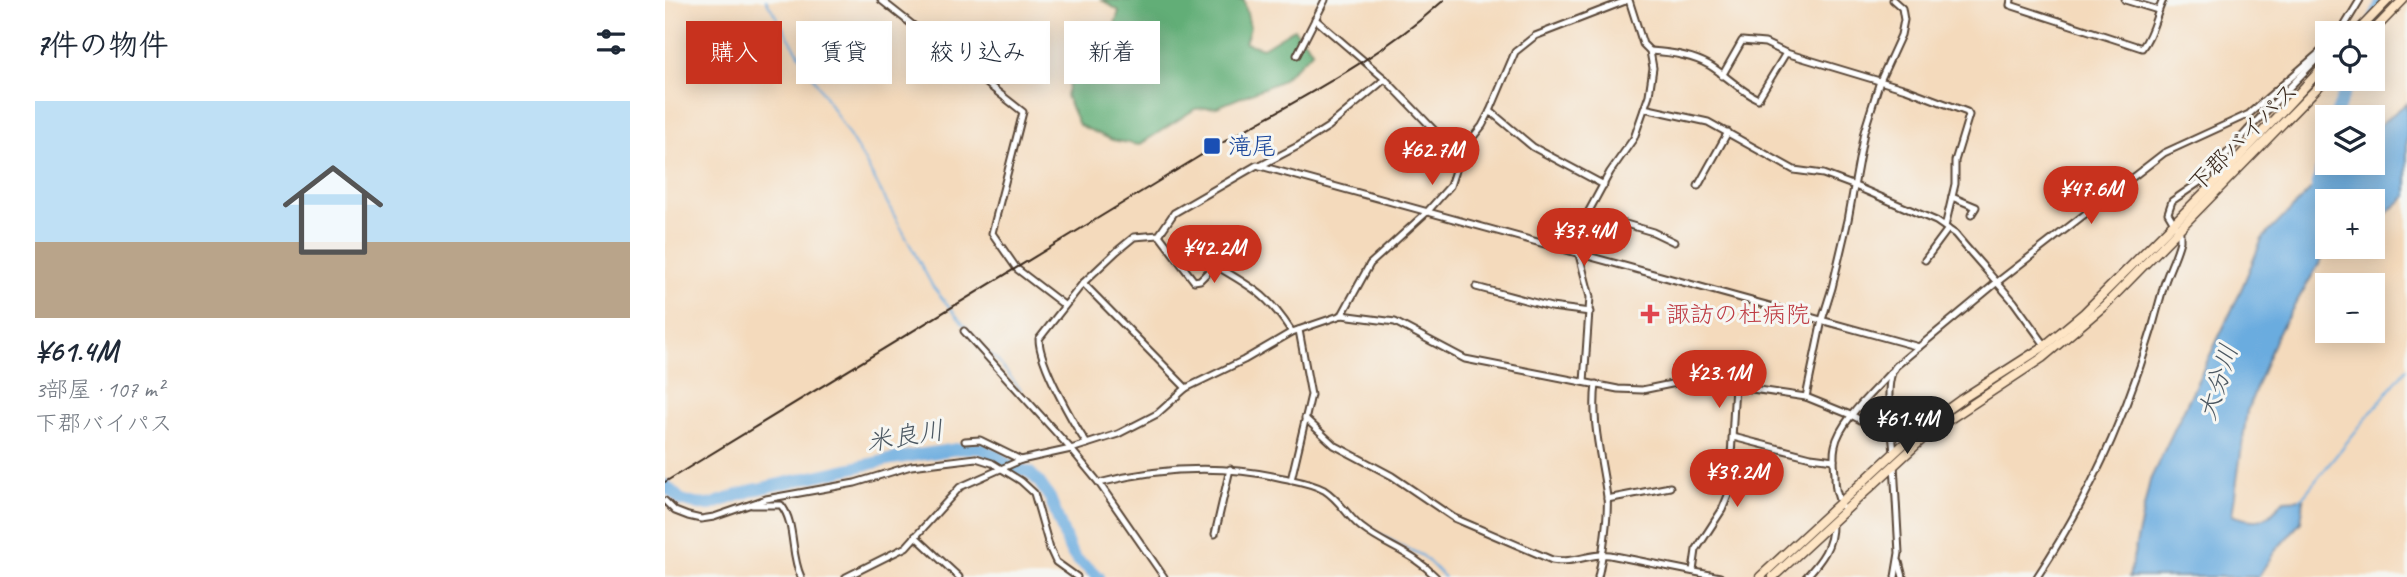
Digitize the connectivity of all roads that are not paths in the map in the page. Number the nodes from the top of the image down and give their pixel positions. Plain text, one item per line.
1 (881, 0) edge
2 (1325, 0) edge
3 (1629, 0) edge
4 (1893, 0) edge
5 (2011, 0) edge
6 (2125, 0) edge
7 (2164, 0) edge
8 (2360, 0) edge
9 (2388, 0) edge
10 (2403, 0) edge
11 (2158, 10) junction
12 (1315, 19) junction
13 (2347, 21) edge
14 (2368, 21) edge
15 (2383, 21) edge
16 (1650, 51) junction
17 (1786, 53) junction
18 (1297, 55) dead end
19 (2315, 57) edge
20 (2315, 62) edge
21 (2315, 75) edge
22 (1723, 76) junction
23 (1385, 79) junction
24 (1880, 81) junction
25 (2315, 90) edge
26 (1644, 108) junction
27 (1490, 111) junction
28 (1728, 132) junction
29 (1461, 152) junction
30 (1260, 166) junction
31 (1604, 185) junction
32 (1698, 186) dead end
33 (1855, 186) junction
34 (1952, 197) junction
35 (1979, 200) dead end
36 (1976, 207) junction
37 (1427, 212) junction
38 (1588, 213) junction
39 (1971, 215) dead end
40 (2175, 227) junction
41 (1946, 228) junction
42 (1159, 235) junction
43 (1674, 242) dead end
44 (1579, 253) junction
45 (1925, 260) dead end
46 (1083, 283) junction
47 (1996, 283) junction
48 (1476, 287) dead end
49 (1064, 305) junction
50 (1590, 312) junction
51 (1342, 315) junction
52 (1822, 320) junction
53 (1299, 330) junction
54 (964, 331) dead end
55 (1292, 332) junction
56 (2045, 345) junction
57 (1919, 346) junction
58 (1891, 372) junction
59 (1584, 382) junction
60 (1596, 384) junction
61 (1735, 385) junction
62 (1186, 388) junction
63 (1806, 397) junction
64 (1853, 416) junction
65 (1305, 418) junction
66 (1733, 437) junction
67 (1893, 437) junction
68 (965, 441) dead end
69 (1087, 444) junction
70 (1071, 449) junction
71 (1893, 454) junction
72 (1021, 460) junction
73 (1834, 460) junction
74 (1894, 466) junction
75 (998, 469) junction
76 (1230, 469) junction
77 (1291, 480) junction
78 (1099, 483) junction
79 (1670, 487) dead end
80 (1607, 499) junction
81 (665, 501) edge
82 (747, 505) junction
83 (1843, 507) junction
84 (1832, 523) junction
85 (1215, 534) dead end
86 (915, 536) junction
87 (1601, 554) junction
88 (1898, 559) junction
89 (1693, 571) junction
90 (801, 577) edge
91 (846, 577) edge
92 (959, 577) edge
93 (1077, 577) edge
94 (1164, 577) edge
95 (1436, 577) edge
96 (1598, 577) edge
97 (1720, 577) edge
98 (1760, 577) edge
99 (1773, 577) edge
100 (1806, 577) edge
101 (1895, 577) edge
102 (1903, 577) edge
103 (2037, 577) edge

1 - 49 street
2 - 12 street
3 - 16 street
3 - 27 street
4 - 24 street
5 - 11 street
6 - 11 street
7 - 11 street
8 - 13 street
9 - 14 street
10 - 15 street
12 - 18 street
12 - 23 street
16 - 22 street
16 - 26 street
17 - 22 street
17 - 22 street
17 - 24 street
19 - 47 street
20 - 40 street
21 - 40 street
23 - 29 street
23 - 30 street
24 - 33 street
24 - 34 street
25 - 40 street, 下郡バイパス
26 - 28 street
26 - 31 street
27 - 29 street
27 - 31 street
28 - 32 street
28 - 33 street
29 - 37 street
30 - 37 street
30 - 42 street
31 - 38 street
33 - 41 street
33 - 52 street
34 - 36 street
34 - 41 street
35 - 36 street
36 - 39 street
37 - 44 street
37 - 51 street
38 - 43 street
38 - 44 street
40 - 56 street
40 - 74 street, 下郡バイパス
40 - 103 street
41 - 45 street
41 - 47 street
42 - 46 street
42 - 55 street
44 - 50 street
44 - 52 street
46 - 49 street
46 - 62 street
47 - 56 street
47 - 57 street
48 - 50 street
49 - 69 street
50 - 59 street
51 - 53 street
51 - 59 street
52 - 57 street
52 - 63 street
53 - 55 street
53 - 65 street
54 - 70 street
55 - 62 street
56 - 71 street
57 - 58 street
58 - 64 street
58 - 67 street
59 - 60 street
60 - 61 street
60 - 80 street
61 - 63 street
61 - 66 street
62 - 69 street
63 - 64 street
64 - 67 street
64 - 73 street
65 - 77 street
65 - 87 street
66 - 73 street
66 - 89 street
67 - 71 street
68 - 72 street
69 - 70 street
70 - 72 street
70 - 78 street
71 - 74 street
71 - 83 street
72 - 75 street
73 - 83 street
74 - 83 street, 下郡バイパス
74 - 88 street
75 - 82 street
75 - 86 street
75 - 93 street
76 - 77 street
76 - 78 street
76 - 85 street
77 - 95 street
78 - 94 street
79 - 80 street
80 - 87 street
81 - 82 street
82 - 90 street
83 - 84 street, 下郡バイパス
83 - 98 street
84 - 99 street, 下郡バイパス
84 - 100 street
86 - 91 street
86 - 92 street
87 - 89 street
87 - 96 street
88 - 101 street
88 - 102 street
89 - 97 street

